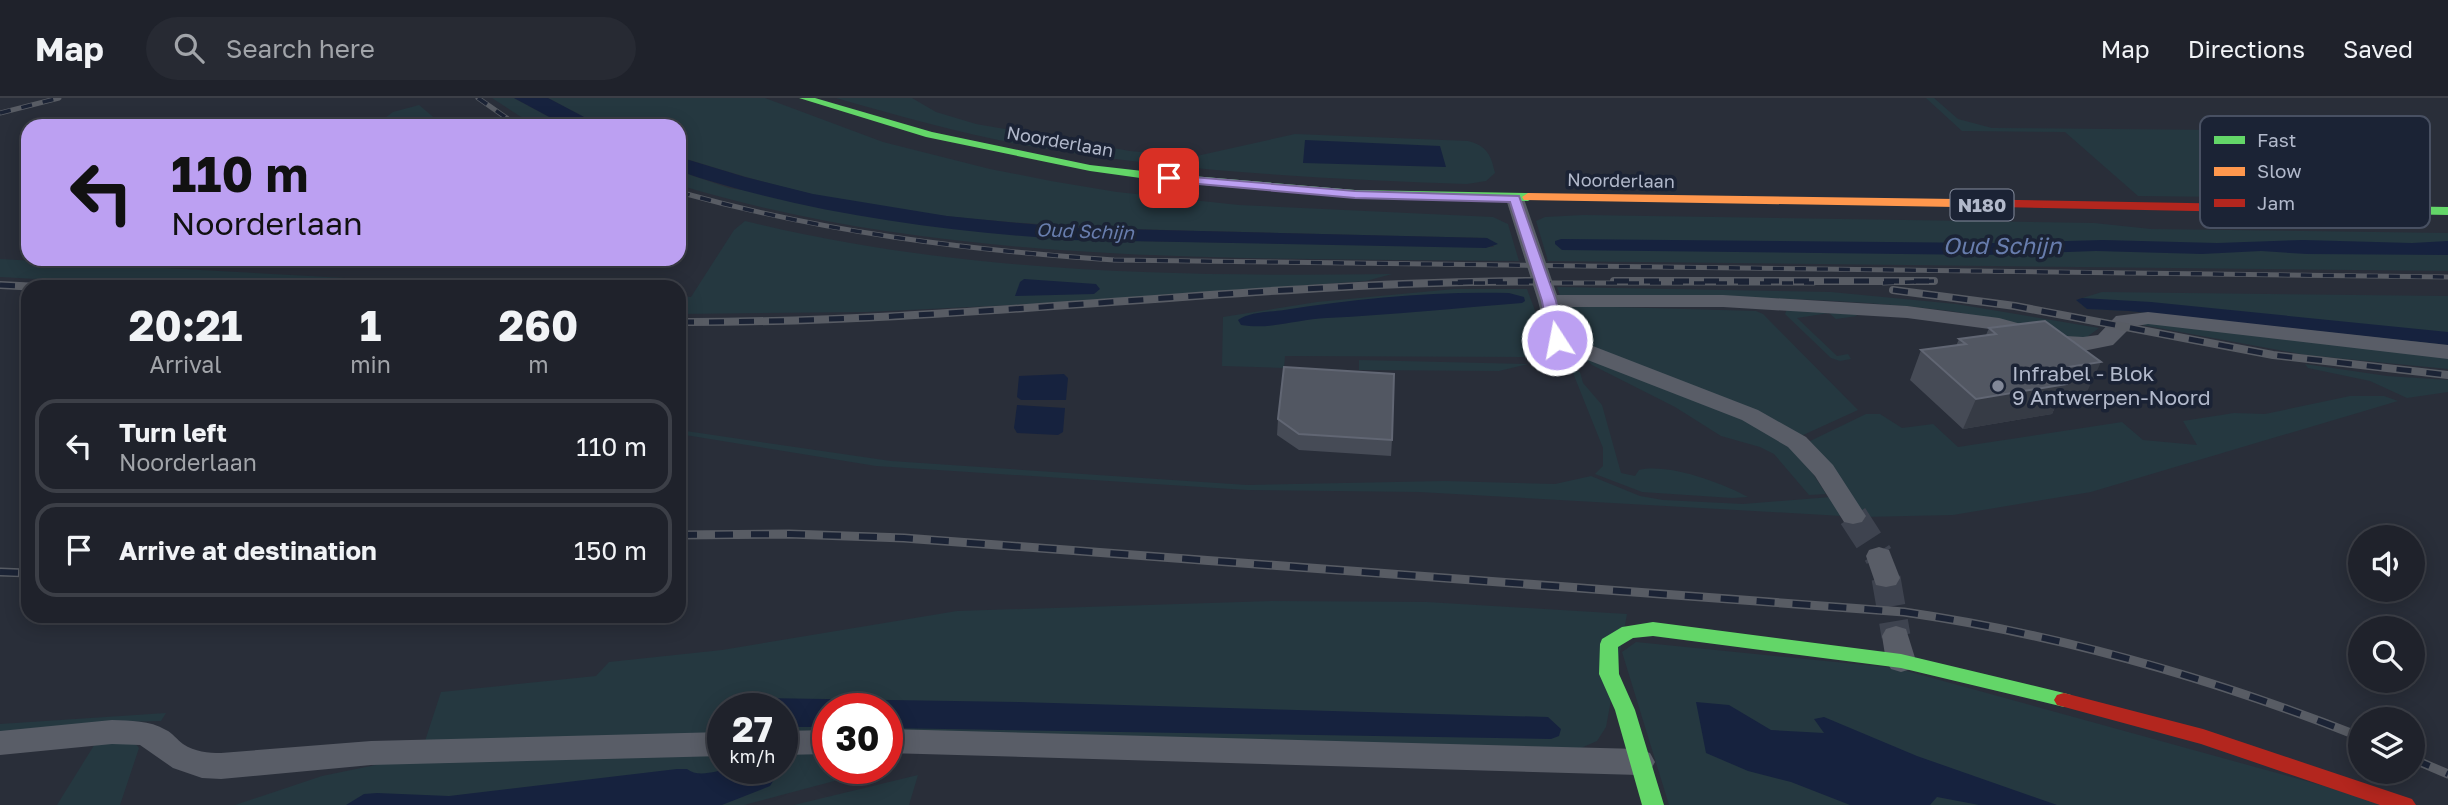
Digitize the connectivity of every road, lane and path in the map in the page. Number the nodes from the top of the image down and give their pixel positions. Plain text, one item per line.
1 (804, 98) edge
2 (1515, 199) junction
3 (2200, 208) edge
4 (2430, 211) edge
5 (2448, 211) edge
6 (1549, 301) junction
7 (2448, 352) edge
8 (1853, 516) tunnel mouth
9 (903, 741) edge
10 (0, 743) edge
11 (707, 744) edge
12 (1639, 762) junction
13 (1653, 805) edge
14 (2405, 805) edge

1 - 2 main road, Noorderlaan / N180
2 - 3 main road, Noorderlaan / N180
2 - 6 street
4 - 5 main road, Noorderlaan / N180
6 - 7 street
6 - 8 street
9 - 12 street
10 - 11 street
12 - 13 main road
12 - 14 main road

